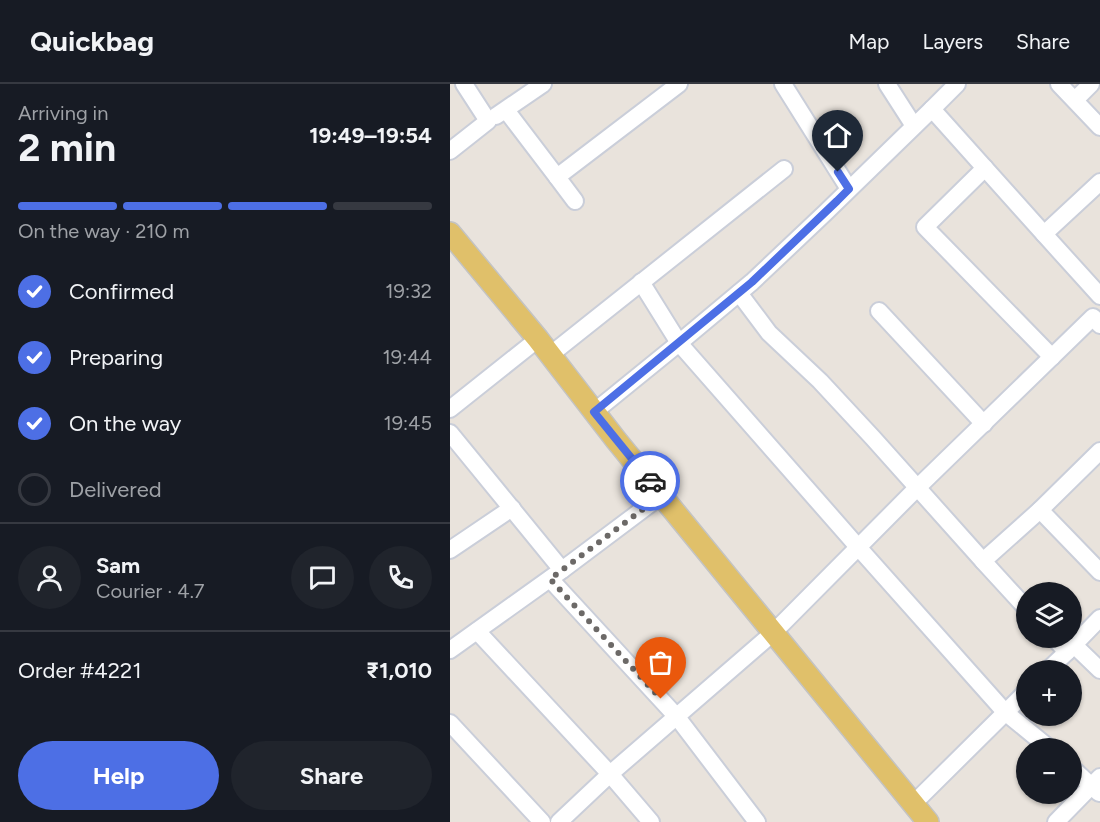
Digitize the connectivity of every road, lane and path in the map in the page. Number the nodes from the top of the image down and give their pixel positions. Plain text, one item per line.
1 (464, 84) edge
2 (543, 84) edge
3 (679, 84) edge
4 (783, 84) edge
5 (887, 84) edge
6 (957, 84) edge
7 (1059, 84) edge
8 (1091, 84) edge
9 (1075, 100) junction
10 (932, 108) junction
11 (506, 110) junction
12 (488, 121) junction
13 (914, 126) junction
14 (1100, 127) edge
15 (450, 151) edge
16 (985, 168) junction
17 (784, 170) dead end
18 (557, 177) junction
19 (1100, 182) edge
20 (849, 189) junction
21 (575, 201) dead end
22 (450, 232) edge
23 (1044, 234) junction
24 (640, 282) junction
25 (739, 293) junction
26 (1100, 296) edge
27 (879, 311) dead end
28 (1098, 317) edge
29 (679, 343) junction
30 (544, 347) junction
31 (1052, 357) junction
32 (450, 409) edge
33 (594, 412) junction
34 (984, 424) junction
35 (450, 433) edge
36 (1100, 451) edge
37 (917, 488) junction
38 (662, 495) junction
39 (512, 508) junction
40 (1040, 510) junction
41 (858, 547) junction
42 (450, 550) edge
43 (983, 561) junction
44 (1100, 572) edge
45 (556, 574) junction
46 (1016, 597) edge
47 (1100, 618) edge
48 (477, 631) junction
49 (773, 633) junction
50 (1082, 637) edge
51 (1071, 648) joint
52 (450, 650) edge
53 (1058, 660) edge
54 (1100, 670) edge
55 (1016, 702) edge
56 (1005, 712) junction
57 (677, 717) junction
58 (450, 723) edge
59 (1037, 738) edge
60 (610, 774) junction
61 (1082, 775) edge
62 (1097, 785) edge
63 (914, 804) junction
64 (542, 822) edge
65 (559, 822) edge
66 (651, 822) edge
67 (757, 822) edge
68 (928, 822) edge
69 (1056, 822) edge

1 - 12 street
2 - 11 street
3 - 18 street
4 - 20 street
5 - 13 street
6 - 10 street
7 - 9 street
8 - 9 street
9 - 14 street
10 - 13 street
10 - 16 street
11 - 12 street
11 - 18 street
12 - 15 street
13 - 20 street
16 - 23 street
16 - 31 street
17 - 24 street
18 - 21 street
19 - 23 street
20 - 25 street
22 - 30 main road
23 - 26 street
24 - 29 street
24 - 30 street
25 - 29 street
25 - 37 street
27 - 34 street
28 - 31 street
29 - 33 street
29 - 41 street
30 - 32 street
30 - 33 main road
31 - 34 street
33 - 38 main road
34 - 37 street
35 - 39 street
36 - 40 street
37 - 41 street
37 - 43 street
38 - 45 street
38 - 49 main road
39 - 42 street
39 - 45 street
40 - 43 street
40 - 44 street
41 - 49 street
41 - 56 street
43 - 46 street
45 - 48 street
45 - 57 street
47 - 50 street
48 - 52 street
48 - 60 street
49 - 57 street
49 - 63 main road
51 - 53 street
51 - 54 street
55 - 56 street
56 - 59 street
56 - 63 street
57 - 60 street
57 - 67 street
58 - 64 street
60 - 65 street
60 - 66 street
61 - 62 street
62 - 69 street
63 - 68 main road

